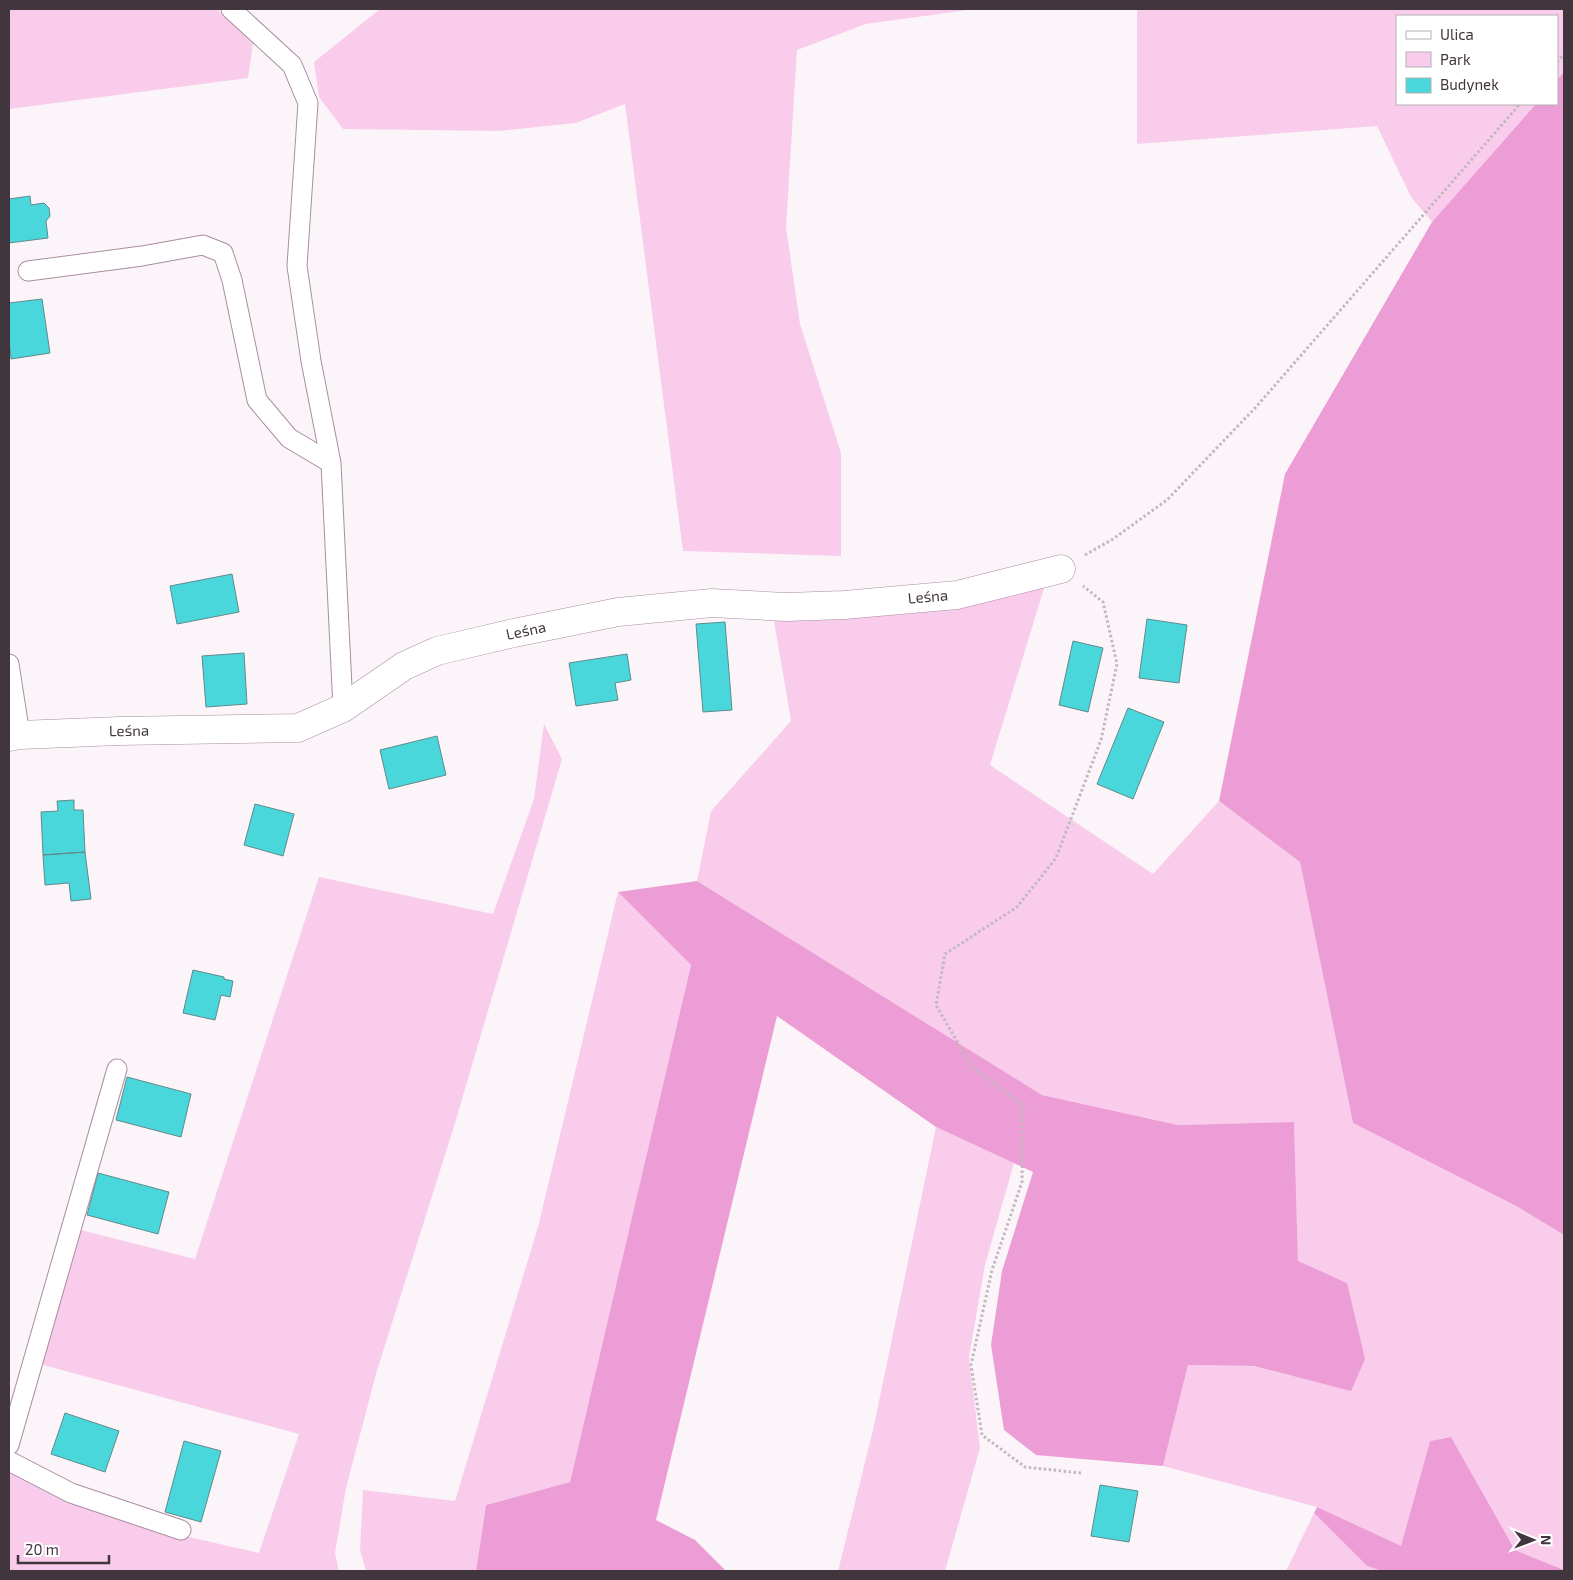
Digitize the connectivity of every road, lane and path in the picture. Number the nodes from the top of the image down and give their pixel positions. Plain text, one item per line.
1 (230, 9) edge
2 (1519, 105) edge
3 (28, 271) dead end
4 (330, 463) junction
5 (1061, 569) junction
6 (9, 664) edge
7 (344, 708) junction
8 (14, 736) edge
9 (118, 1069) dead end
10 (9, 1445) edge
11 (9, 1462) edge
12 (1081, 1473) dead end
13 (181, 1530) dead end

1 - 4 lane
2 - 5 path
3 - 4 lane
4 - 7 lane
5 - 7 street, Leśna
5 - 12 path
6 - 8 lane
7 - 8 street, Leśna
9 - 10 lane
11 - 13 lane

